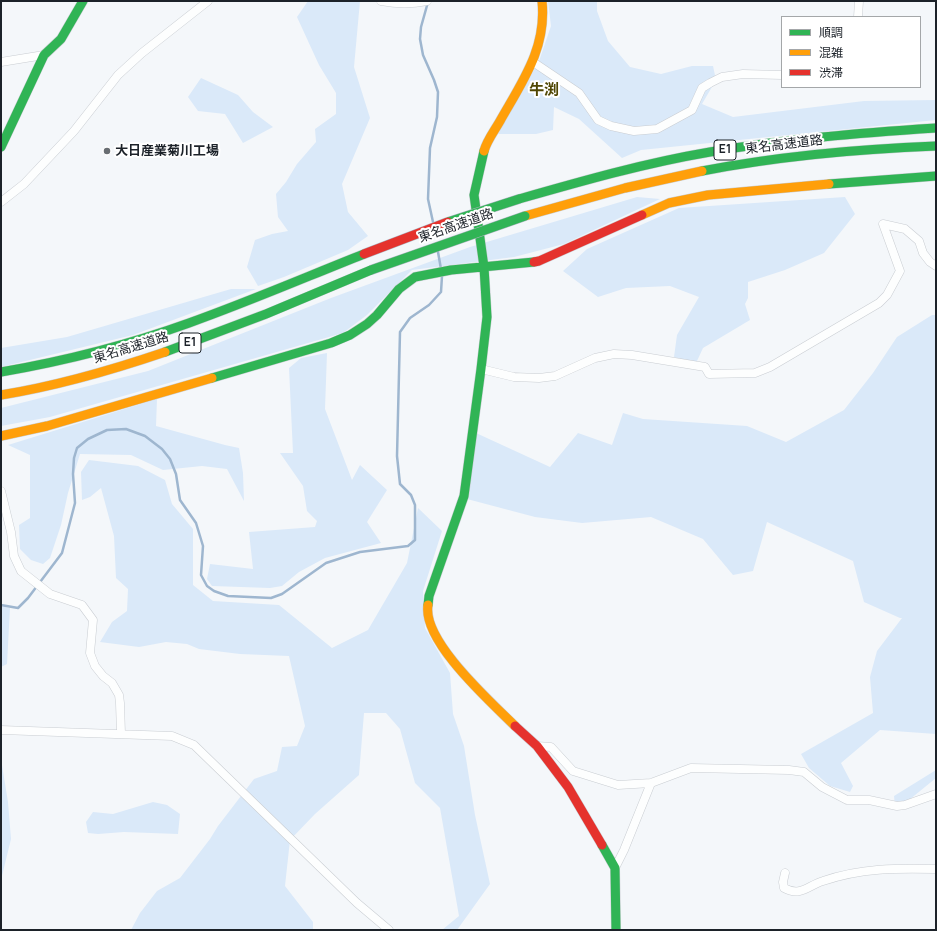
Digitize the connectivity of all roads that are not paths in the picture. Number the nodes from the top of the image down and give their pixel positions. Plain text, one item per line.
1 (83, 1) edge
2 (208, 1) edge
3 (381, 1) edge
4 (427, 1) edge
5 (542, 1) edge
6 (859, 1) edge
7 (858, 16) edge
8 (44, 55) junction
9 (1, 62) edge
10 (533, 62) junction
11 (781, 75) edge
12 (936, 128) edge
13 (936, 146) edge
14 (1, 147) edge
15 (936, 176) edge
16 (1, 202) edge
17 (484, 266) junction
18 (936, 266) edge
19 (481, 369) junction
20 (1, 372) edge
21 (1, 395) edge
22 (1, 436) edge
23 (1, 491) edge
24 (1, 730) edge
25 (122, 734) junction
26 (537, 746) junction
27 (651, 783) junction
28 (936, 794) edge
29 (615, 868) junction
30 (936, 869) edge
31 (784, 873) dead end
32 (389, 930) edge
33 (616, 930) edge

1 - 8 main road
2 - 16 street
3 - 4 street
5 - 10 main road
6 - 7 street
8 - 9 street
8 - 14 main road
10 - 11 street
10 - 17 main road
12 - 20 main road, 東名高速道路 / E1, bridge
13 - 21 main road, 東名高速道路 / E1, bridge
15 - 17 main road
17 - 19 main road
17 - 22 main road
18 - 19 street
19 - 26 main road
23 - 25 street
24 - 25 street
25 - 32 street
26 - 27 street
26 - 29 main road
27 - 28 street
27 - 29 street
29 - 33 main road
30 - 31 street

